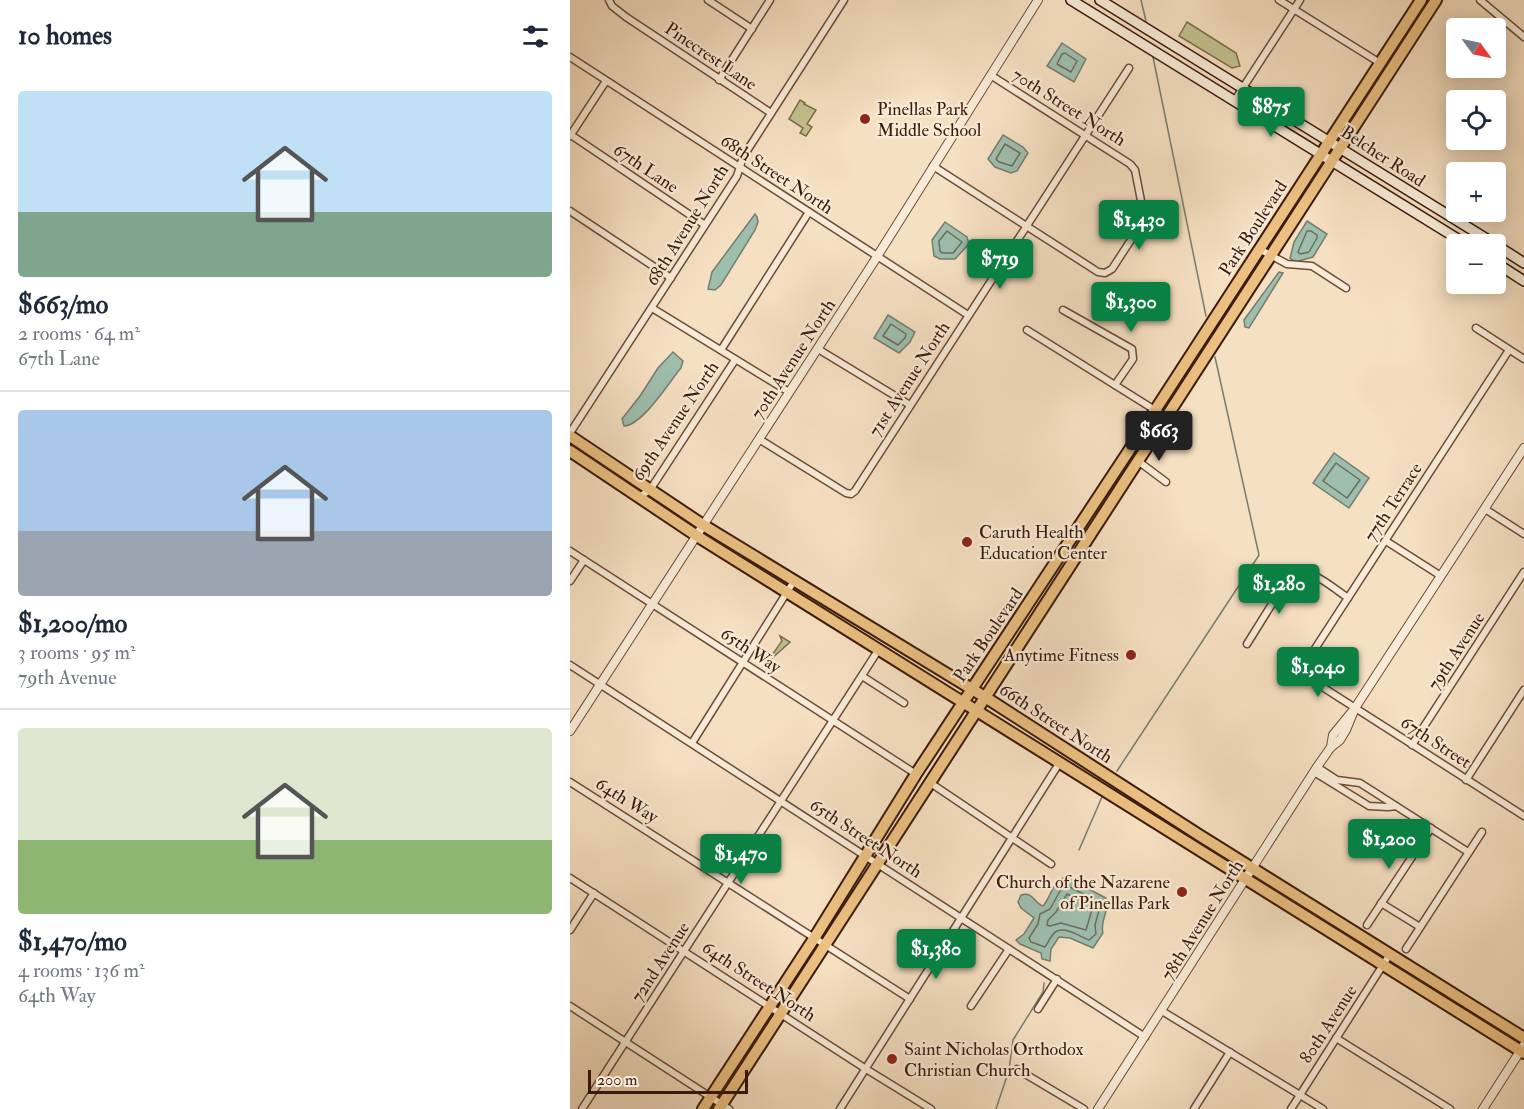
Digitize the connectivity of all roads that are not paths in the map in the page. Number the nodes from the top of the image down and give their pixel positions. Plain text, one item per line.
1 (609, 0) edge
2 (708, 0) edge
3 (770, 0) edge
4 (844, 0) edge
5 (1038, 0) edge
6 (1071, 0) edge
7 (1100, 0) edge
8 (1279, 0) edge
9 (1300, 0) edge
10 (1421, 0) edge
11 (1436, 0) edge
12 (1480, 0) edge
13 (1294, 9) junction
14 (752, 29) junction
15 (1524, 37) edge
16 (570, 57) edge
17 (1380, 63) junction
18 (1129, 68) dead end
19 (992, 76) junction
20 (719, 80) junction
21 (606, 81) junction
22 (1243, 87) junction
23 (1235, 100) junction
24 (771, 113) junction
25 (1086, 135) junction
26 (570, 136) edge
27 (1329, 140) junction
28 (1341, 148) junction
29 (1321, 153) junction
30 (1332, 160) junction
31 (933, 166) junction
32 (741, 168) junction
33 (570, 211) edge
34 (809, 212) junction
35 (705, 225) junction
36 (1028, 226) junction
37 (1450, 234) edge
38 (1478, 234) edge
39 (1259, 249) junction
40 (1506, 252) edge
41 (877, 256) junction
42 (1270, 256) junction
43 (1524, 263) edge
44 (1506, 269) edge
45 (671, 279) junction
46 (1524, 281) edge
47 (1346, 288) dead end
48 (652, 308) junction
49 (1063, 310) dead end
50 (968, 315) junction
51 (1476, 328) dead end
52 (1027, 330) dead end
53 (818, 349) junction
54 (721, 350) junction
55 (1509, 350) junction
56 (1524, 359) edge
57 (735, 360) junction
58 (1115, 385) junction
59 (789, 392) junction
60 (910, 405) junction
61 (1155, 410) junction
62 (1166, 417) junction
63 (570, 435) edge
64 (759, 439) junction
65 (1524, 448) edge
66 (570, 451) edge
67 (1138, 461) junction
68 (1166, 482) dead end
69 (650, 490) junction
70 (639, 497) junction
71 (1485, 509) junction
72 (704, 525) junction
73 (1524, 534) edge
74 (1074, 535) junction
75 (697, 536) junction
76 (1386, 541) junction
77 (570, 551) edge
78 (584, 560) junction
79 (1524, 572) edge
80 (1441, 576) junction
81 (1062, 577) junction
82 (570, 581) edge
83 (794, 581) junction
84 (787, 592) junction
85 (1348, 598) junction
86 (652, 605) junction
87 (1246, 644) dead end
88 (879, 649) junction
89 (742, 663) junction
90 (570, 665) edge
91 (1305, 670) joint
92 (862, 676) junction
93 (600, 684) junction
94 (972, 689) junction
95 (1524, 690) edge
96 (985, 697) junction
97 (963, 701) junction
98 (904, 703) dead end
99 (1355, 708) junction
100 (976, 709) junction
101 (832, 721) junction
102 (570, 731) edge
103 (692, 743) junction
104 (1412, 745) junction
105 (1060, 762) junction
106 (1316, 770) junction
107 (916, 774) junction
108 (1466, 780) junction
109 (570, 782) edge
110 (929, 782) junction
111 (781, 801) junction
112 (1396, 806) junction
113 (1523, 813) edge
114 (1431, 828) junction
115 (1482, 832) dead end
116 (1013, 839) junction
117 (1468, 852) junction
118 (865, 855) junction
119 (877, 863) junction
120 (1051, 864) dead end
121 (1253, 867) junction
122 (1246, 877) junction
123 (570, 878) edge
124 (729, 882) junction
125 (594, 893) junction
126 (1381, 903) junction
127 (963, 918) junction
128 (1367, 925) dead end
129 (1420, 927) junction
130 (570, 930) edge
131 (815, 937) junction
132 (826, 944) junction
133 (1009, 949) junction
134 (1406, 949) dead end
135 (684, 951) junction
136 (1390, 954) junction
137 (1383, 965) junction
138 (1057, 980) junction
139 (910, 999) junction
140 (570, 1006) edge
141 (769, 1006) junction
142 (971, 1006) dead end
143 (1038, 1009) dead end
144 (1162, 1011) junction
145 (780, 1013) junction
146 (1145, 1037) junction
147 (1336, 1038) junction
148 (1524, 1038) edge
149 (625, 1043) junction
150 (1523, 1049) edge
151 (1230, 1052) junction
152 (866, 1069) junction
153 (1017, 1069) dead end
154 (1300, 1095) junction
155 (711, 1097) junction
156 (723, 1107) edge
157 (582, 1109) edge
158 (703, 1109) edge
159 (840, 1109) edge
160 (931, 1109) edge
161 (1084, 1109) edge
162 (1098, 1109) edge
163 (1194, 1109) edge
164 (1290, 1109) edge
165 (1323, 1109) edge
166 (1450, 1109) edge
167 (1483, 1109) edge

1 - 20 street, Pinecrest Lane
2 - 14 street
3 - 14 street
4 - 24 street, 68th Avenue North
5 - 19 street, 70th Avenue North
6 - 23 main road, Belcher Road
7 - 22 main road, Belcher Road
8 - 13 street
9 - 13 street
10 - 17 main road, Park Boulevard
11 - 28 main road, Park Boulevard
12 - 15 street
13 - 17 street
13 - 22 street
14 - 20 street
16 - 21 street, 68th Street North
17 - 27 main road, Park Boulevard
18 - 25 street, 71st Avenue North
19 - 25 street, 70th Street North
19 - 31 street, 70th Avenue North
20 - 24 street, Pinecrest Lane
21 - 26 street
21 - 32 street, 68th Street North
22 - 23 street
22 - 27 main road, Belcher Road
23 - 29 main road, Belcher Road
24 - 32 street, 68th Avenue North
25 - 36 street, 71st Avenue North
25 - 36 street, 70th Street North
26 - 35 street, 67th Lane
27 - 28 main road, Belcher Road
27 - 29 main road, Park Boulevard
28 - 30 main road, Park Boulevard
28 - 38 main road, Belcher Road
29 - 30 main road, Belcher Road
29 - 39 main road, Park Boulevard
30 - 37 main road, Belcher Road
30 - 42 main road, Park Boulevard
31 - 36 street
31 - 41 street, 70th Avenue North
32 - 34 street, 68th Street North
32 - 35 street, 68th Avenue North
33 - 45 street
34 - 41 street, 68th Street North
34 - 54 street, 69th Avenue North
35 - 45 street, 68th Avenue North
36 - 50 street, 71st Avenue North
39 - 42 street
39 - 61 main road, Park Boulevard
40 - 43 main road, Belcher Road
41 - 50 street, 68th Street North
41 - 53 street, 70th Avenue North
42 - 47 street
42 - 62 main road, Park Boulevard
44 - 46 main road
45 - 48 street, 68th Avenue North
48 - 54 street
48 - 63 street, 68th Avenue North
49 - 58 street
50 - 60 street, 71st Avenue North
51 - 55 street
52 - 58 street
53 - 59 street, 70th Avenue North
53 - 60 street
54 - 57 street
55 - 56 street
55 - 76 street, 77th Terrace
57 - 59 street
57 - 69 street, 69th Avenue North
58 - 61 street
59 - 64 street, 70th Avenue North
60 - 64 street, 71st Avenue North
61 - 62 street
61 - 74 main road, Park Boulevard
62 - 67 main road, Park Boulevard
63 - 69 main road, 66th Street North
64 - 72 street, 70th Avenue North
65 - 71 street, 78th Avenue North
66 - 70 main road, 66th Street North
67 - 68 street
67 - 81 main road, Park Boulevard
69 - 70 street, 69th Avenue North
69 - 72 main road, 66th Street North
70 - 75 main road, 66th Street North
71 - 73 street
71 - 80 street, 78th Avenue North
72 - 75 street, 70th Avenue North
72 - 83 main road, 66th Street North
74 - 81 main road
74 - 94 main road, Park Boulevard
75 - 84 main road, 66th Street North
75 - 86 street, 70th Avenue North
76 - 80 street
76 - 85 street, 77th Terrace
77 - 78 street, 65th Way
78 - 82 street
78 - 86 street, 65th Way
79 - 104 street, 79th Avenue
80 - 99 street, 78th Avenue North
81 - 96 main road, Park Boulevard
83 - 84 street
83 - 94 main road, 66th Street North
84 - 88 main road, 66th Street North
84 - 89 street
85 - 87 street
85 - 91 street, 77th Terrace
86 - 89 street, 65th Way
86 - 93 street, 70th Avenue North
88 - 92 street, 72nd Avenue
88 - 97 main road, 66th Street North
89 - 101 street, 65th Way
89 - 103 street
90 - 93 street, 65th Street North
91 - 99 street, 67th Street
92 - 98 street
92 - 101 street, 72nd Avenue
93 - 102 street, 70th Avenue North
93 - 103 street, 65th Street North
94 - 96 main road, 66th Street North
94 - 97 main road, Park Boulevard
95 - 108 street
96 - 100 main road, Park Boulevard
96 - 121 main road, 66th Street North
97 - 100 main road, 66th Street North
97 - 107 main road, Park Boulevard
99 - 104 street, 67th Street
99 - 106 street, 78th Avenue North
100 - 105 main road, 66th Street North
100 - 110 main road, Park Boulevard
101 - 107 street, 65th Way
101 - 111 street, 72nd Avenue
103 - 111 street, 65th Street North
104 - 108 street, 67th Street
105 - 116 street
105 - 122 main road, 66th Street North
106 - 112 street
106 - 112 street
106 - 121 street, 78th Avenue North
107 - 118 main road, Park Boulevard
108 - 113 street, 67th Street
109 - 124 street, 64th Way
110 - 116 street
110 - 119 main road, Park Boulevard
111 - 118 street, 65th Street North
111 - 124 street, 72nd Avenue
112 - 114 street
114 - 117 street
114 - 126 street
115 - 117 street
116 - 120 street
116 - 127 street
117 - 129 street
118 - 119 street, 65th Street North
118 - 131 main road, Park Boulevard
119 - 127 street, 65th Street North
119 - 132 main road, Park Boulevard
121 - 122 street, 78th Avenue North
121 - 136 main road, 66th Street North
122 - 137 main road, 66th Street North
122 - 144 street, 78th Avenue North
123 - 125 street, 64th Street North
124 - 131 street, 64th Way
124 - 135 street, 72nd Avenue
125 - 130 street
125 - 135 street, 64th Street North
126 - 128 street
126 - 129 street
127 - 133 street, 65th Street North
127 - 139 street
129 - 134 street
131 - 132 street, 64th Way
131 - 141 main road, Park Boulevard
132 - 139 street, 64th Way
132 - 145 main road, Park Boulevard
133 - 138 street, 65th Street North
133 - 142 street
135 - 141 street, 64th Street North
135 - 149 street, 72nd Avenue
136 - 137 street, 80th Avenue
136 - 148 main road, 66th Street North
137 - 147 street, 80th Avenue
137 - 150 main road, 66th Street North
138 - 143 street
138 - 146 street, 65th Street North
139 - 152 street
140 - 149 street
141 - 145 street, 64th Street North
141 - 155 main road, Park Boulevard
144 - 146 street, 78th Avenue North
144 - 151 street
145 - 152 street, 64th Street North
145 - 156 main road, Park Boulevard
146 - 162 street, 78th Avenue North
147 - 154 street, 80th Avenue
147 - 166 street
149 - 155 street
149 - 157 street, 72nd Avenue
150 - 167 street
151 - 154 street
151 - 163 street
152 - 159 street
152 - 160 street, 64th Street North
153 - 161 street
154 - 164 street, 80th Avenue
154 - 165 street
155 - 156 street
155 - 158 main road, Park Boulevard

